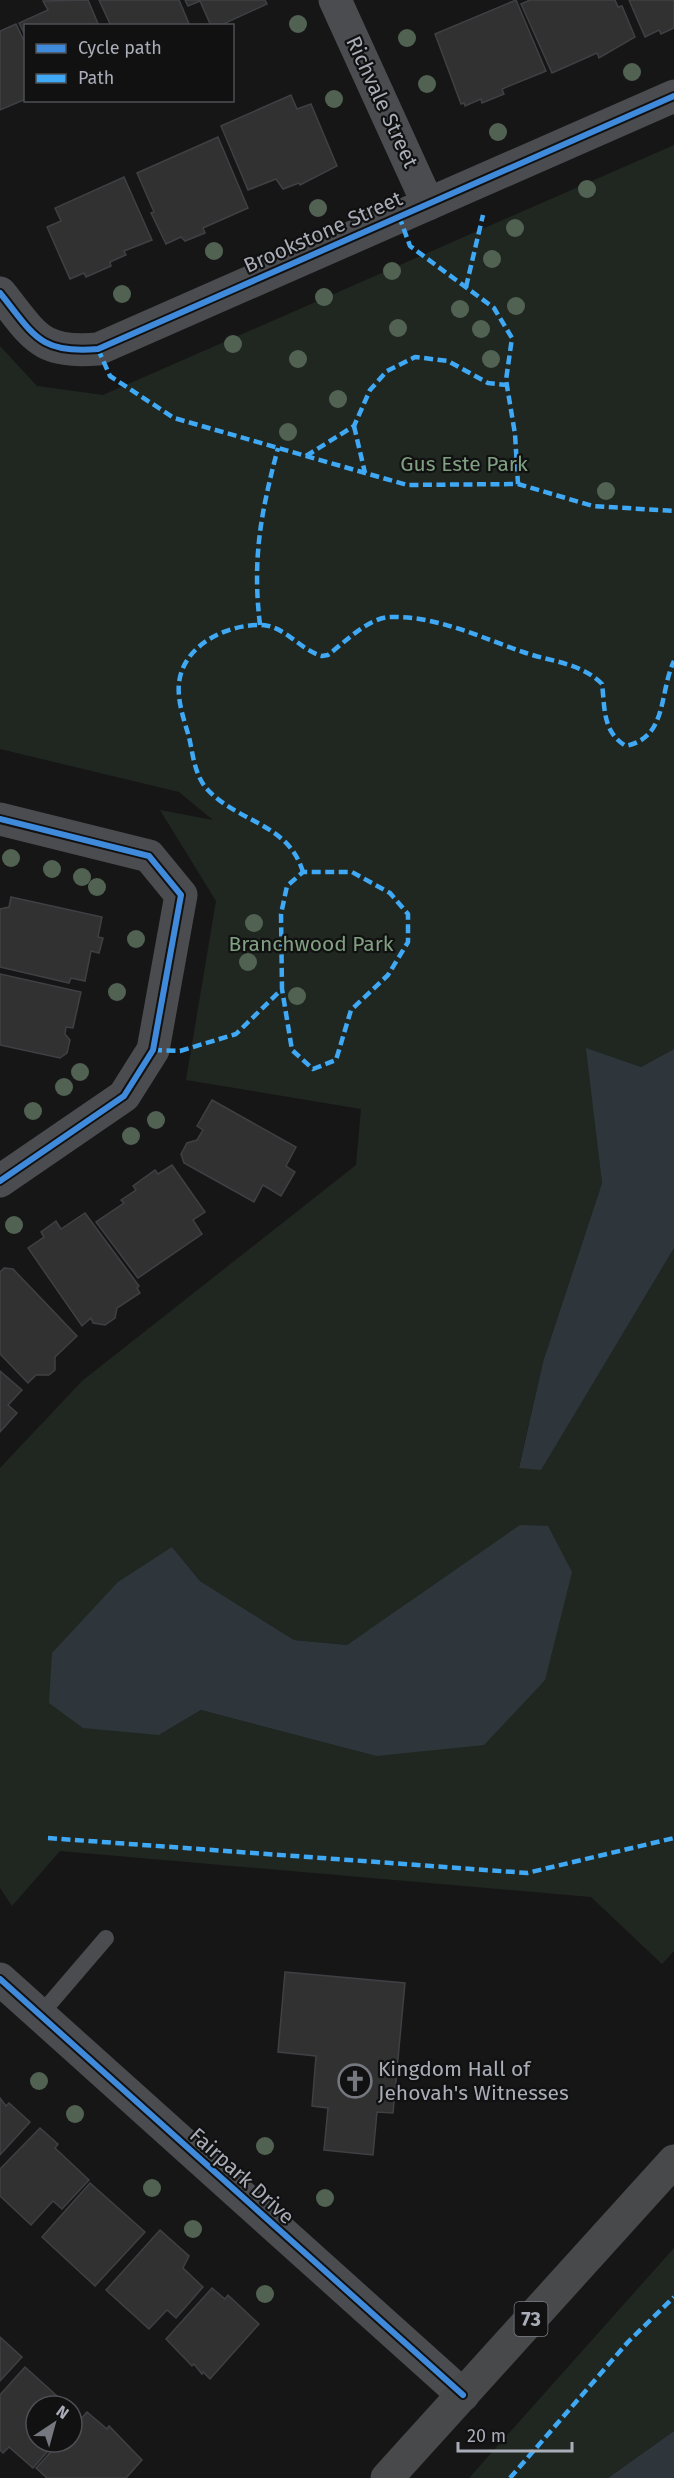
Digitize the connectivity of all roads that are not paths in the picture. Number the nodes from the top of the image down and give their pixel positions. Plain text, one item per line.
1 (335, 0) edge
2 (674, 96) edge
3 (428, 204) junction
4 (0, 293) edge
5 (0, 819) edge
6 (0, 1181) edge
7 (106, 1938) dead end
8 (0, 1979) edge
9 (40, 2015) junction
10 (674, 2161) edge
11 (463, 2395) junction
12 (387, 2478) edge

1 - 3 street, Richvale Street
2 - 3 street, Brookstone Street
3 - 4 street, Brookstone Street
5 - 6 street
7 - 9 lane
8 - 9 street, Fairpark Drive
9 - 11 street, Fairpark Drive
10 - 11 main road, 73
11 - 12 main road, 73

